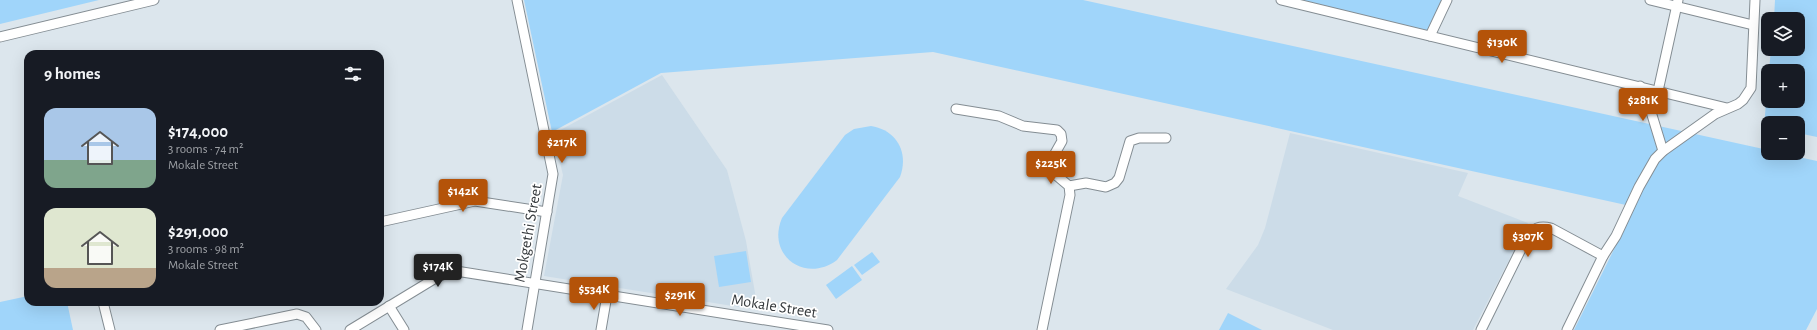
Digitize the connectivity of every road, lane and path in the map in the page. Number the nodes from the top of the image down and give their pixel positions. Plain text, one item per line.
1 (154, 0) edge
2 (517, 0) edge
3 (1281, 0) edge
4 (1447, 0) edge
5 (1650, 0) edge
6 (1755, 0) edge
7 (1678, 3) edge
8 (1753, 25) junction
9 (1430, 36) junction
10 (0, 37) edge
11 (1640, 86) junction
12 (1658, 91) junction
13 (1728, 108) junction
14 (956, 109) dead end
15 (1166, 138) dead end
16 (1663, 150) junction
17 (1069, 186) junction
18 (547, 212) junction
19 (384, 221) edge
20 (1603, 256) junction
21 (534, 284) junction
22 (607, 295) junction
23 (104, 306) edge
24 (389, 306) junction
25 (110, 330) edge
26 (220, 330) edge
27 (316, 330) edge
28 (350, 330) edge
29 (404, 330) edge
30 (527, 330) edge
31 (601, 330) edge
32 (828, 330) edge
33 (1042, 330) edge
34 (1481, 330) edge
35 (1567, 330) edge

1 - 10 street
2 - 18 street, Mokgethi Street
3 - 9 street
4 - 9 street
5 - 7 street
6 - 8 street
7 - 8 street
7 - 12 street
8 - 13 street
9 - 11 street
11 - 12 street
11 - 16 street
12 - 13 street
13 - 16 street
14 - 17 street
15 - 17 street
16 - 20 street
17 - 33 street
18 - 19 street
18 - 21 street, Mokgethi Street
20 - 34 street
20 - 35 street
21 - 22 street, Mokale Street
21 - 24 street, Mokale Street
21 - 30 street, Mokgethi Street
22 - 31 street
22 - 32 street, Mokale Street
23 - 25 street
24 - 28 street, Mokale Street
24 - 29 street
26 - 27 street

